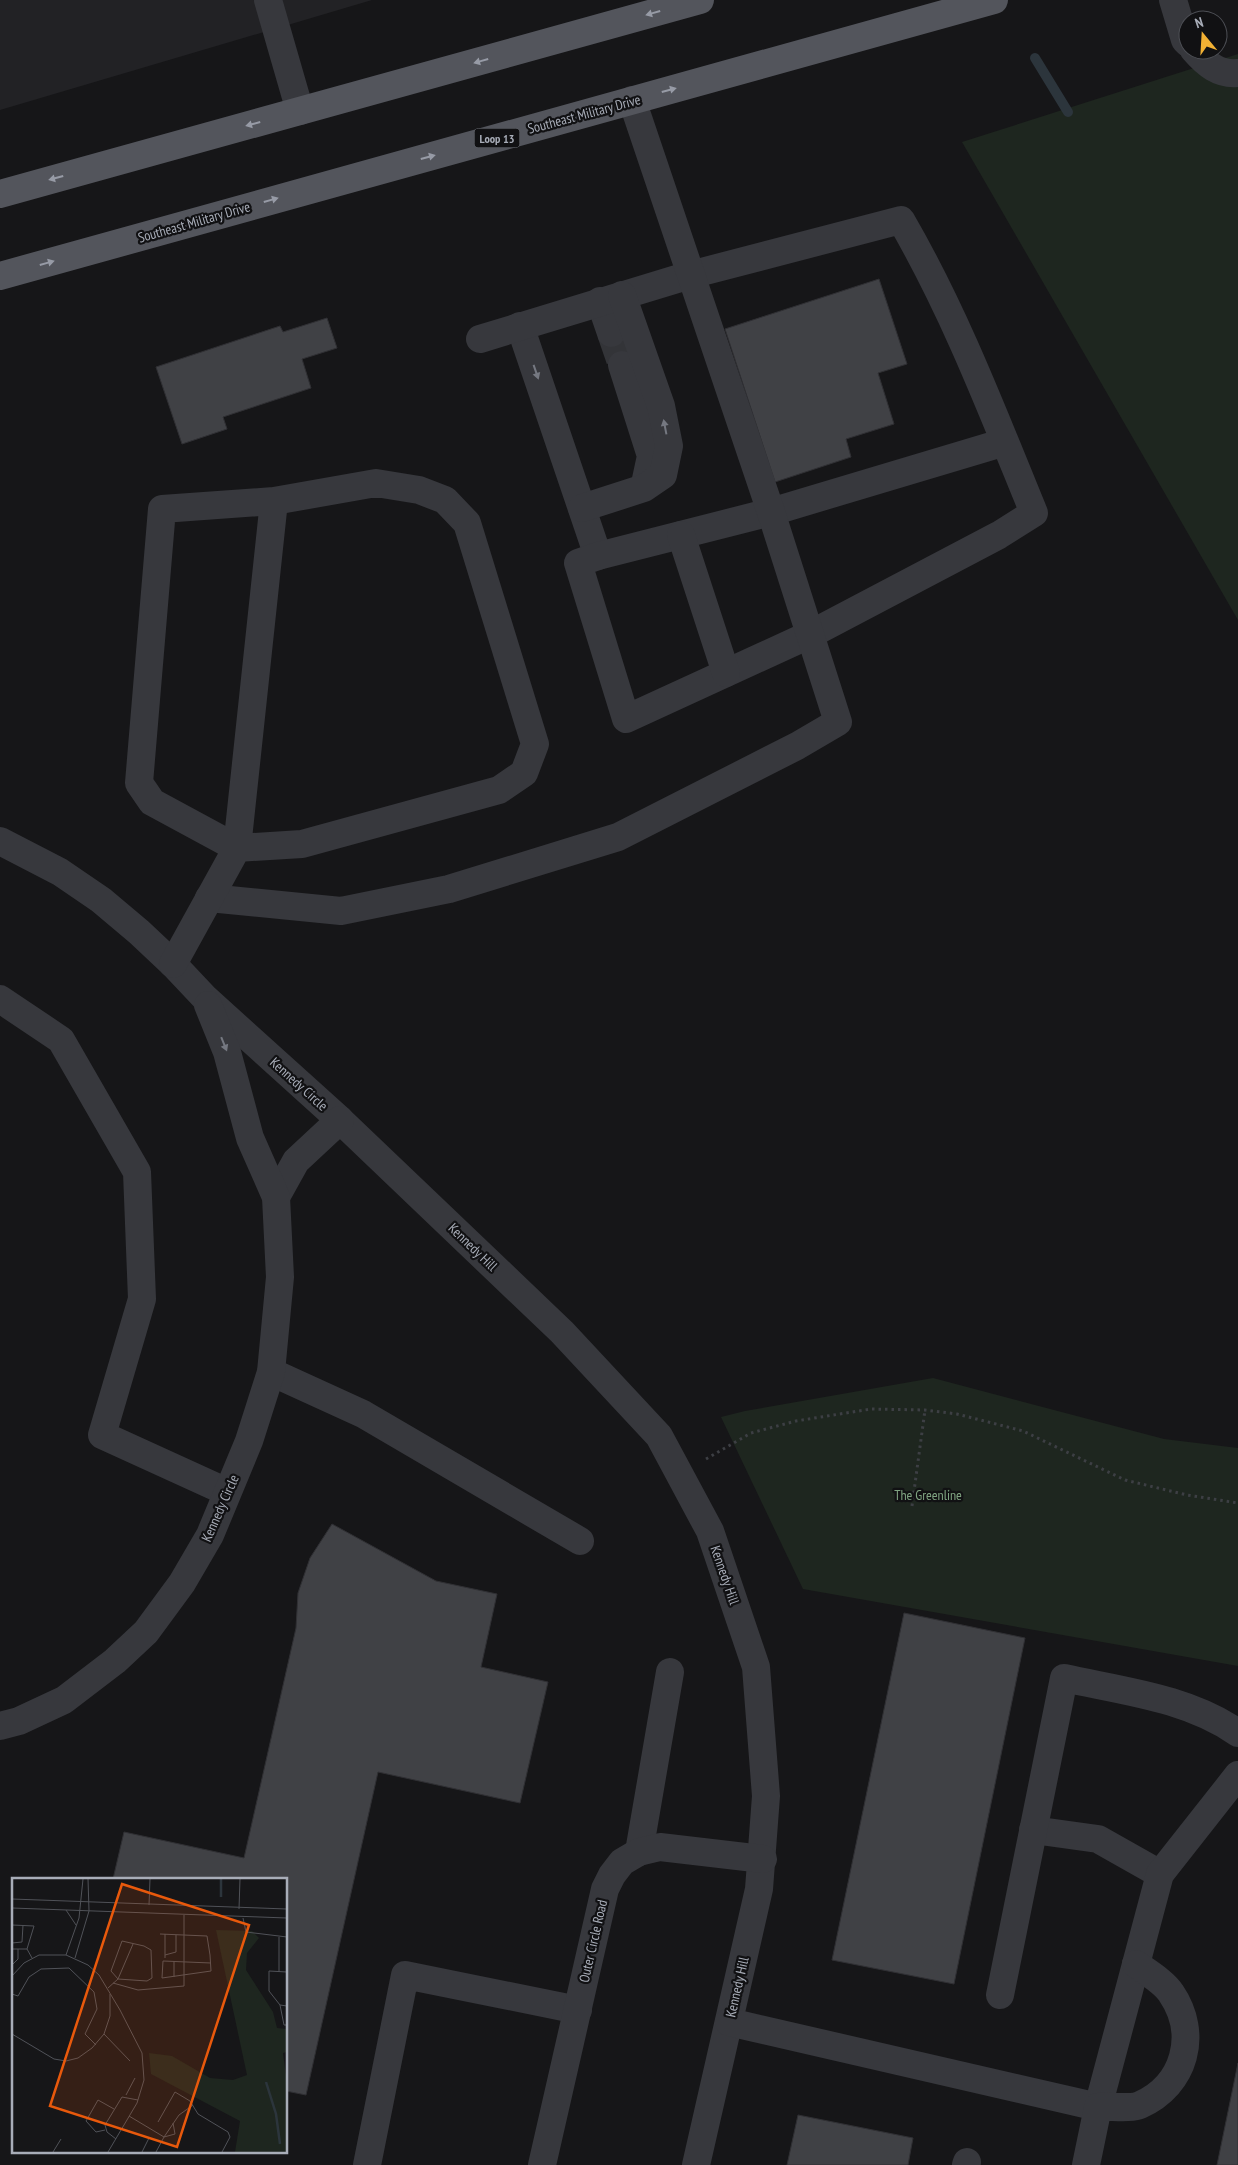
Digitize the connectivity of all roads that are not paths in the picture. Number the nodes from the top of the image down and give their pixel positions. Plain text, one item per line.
1 (268, 0) edge
2 (700, 0) edge
3 (994, 0) edge
4 (1173, 0) edge
5 (1178, 17) edge
6 (1203, 60) edge
7 (1238, 73) edge
8 (632, 100) junction
9 (300, 111) junction
10 (0, 194) edge
11 (690, 274) junction
12 (0, 276) edge
13 (611, 298) junction
14 (520, 326) junction
15 (611, 333) tunnel mouth
16 (480, 339) dead end
17 (622, 365) tunnel mouth
18 (1005, 442) junction
19 (644, 488) junction
20 (274, 501) junction
21 (582, 508) junction
22 (771, 512) junction
23 (681, 535) junction
24 (598, 556) junction
25 (809, 635) junction
26 (726, 673) junction
27 (0, 840) edge
28 (237, 848) junction
29 (209, 898) junction
30 (173, 964) junction
31 (0, 999) edge
32 (206, 999) junction
33 (340, 1120) junction
34 (276, 1198) junction
35 (271, 1372) junction
36 (227, 1492) junction
37 (580, 1541) dead end
38 (670, 1672) dead end
39 (0, 1726) edge
40 (1238, 1733) edge
41 (1238, 1775) edge
42 (1034, 1830) junction
43 (639, 1852) junction
44 (763, 1859) junction
45 (1160, 1874) junction
46 (1136, 1964) junction
47 (1000, 1995) dead end
48 (578, 2010) junction
49 (729, 2022) junction
50 (1098, 2107) junction
51 (367, 2165) edge
52 (542, 2165) edge
53 (696, 2165) edge
54 (1086, 2165) edge

1 - 9 street
2 -> 9 main road
8 -> 3 main road, Southeast Military Drive / Loop 13
4 - 5 street
6 - 7 street
8 - 11 street
12 -> 8 main road, Southeast Military Drive / Loop 13
9 -> 10 main road
11 - 13 street
11 - 18 street
11 - 22 street
13 - 14 street
13 - 15 street
19 -> 13 street
14 - 16 street
14 -> 21 street
17 - 19 street
18 - 22 street
18 - 25 street
19 - 21 street
20 - 28 street
20 - 28 street
20 - 28 street
21 - 24 street
22 - 23 street
22 - 25 street
23 - 24 street
23 - 26 street
24 - 26 street
25 - 26 street
25 - 29 street
27 - 30 street, Kennedy Circle
28 - 29 street
29 - 30 street
30 - 32 street, Kennedy Circle
31 - 36 street
32 - 33 street, Kennedy Circle
32 -> 34 street, Kennedy Circle
33 - 34 street, Kennedy Circle
33 - 44 street, Kennedy Hill
34 - 35 street, Kennedy Circle
35 - 36 street, Kennedy Circle
35 - 37 street
36 - 39 street, Kennedy Circle
38 - 43 street
40 - 42 street
41 - 45 street
42 - 45 street
42 - 47 street
43 - 44 street, Outer Circle Road
43 - 48 street, Outer Circle Road
44 - 49 street, Kennedy Hill
45 - 46 street
46 - 50 street
46 - 50 street
48 - 51 street
48 - 52 street, Outer Circle Road
49 - 50 street
49 - 53 street, Kennedy Hill
50 - 54 street

